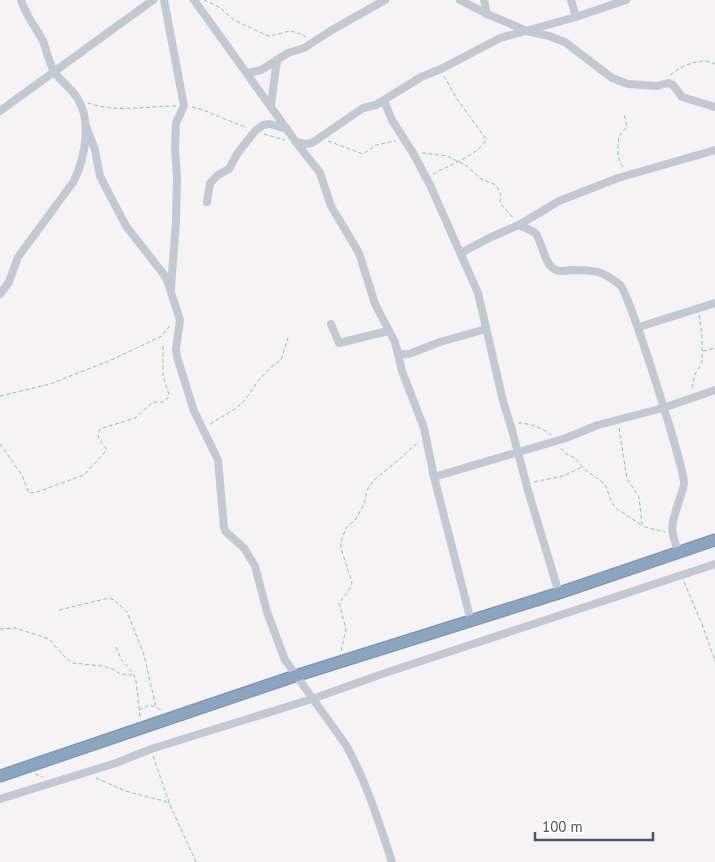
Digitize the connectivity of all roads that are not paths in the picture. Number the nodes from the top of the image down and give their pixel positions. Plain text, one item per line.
1 (21, 0) edge
2 (153, 0) edge
3 (164, 0) edge
4 (194, 0) edge
5 (385, 0) edge
6 (460, 0) edge
7 (484, 0) edge
8 (571, 0) edge
9 (626, 0) edge
10 (487, 14) junction
11 (576, 17) junction
12 (527, 31) junction
13 (277, 60) junction
14 (55, 73) junction
15 (248, 73) junction
16 (384, 101) junction
17 (271, 105) junction
18 (715, 107) edge
19 (0, 111) edge
20 (86, 126) junction
21 (288, 129) junction
22 (296, 142) junction
23 (715, 150) edge
24 (207, 202) dead end
25 (519, 225) junction
26 (461, 253) junction
27 (170, 292) junction
28 (0, 294) edge
29 (715, 303) edge
30 (331, 324) dead end
31 (639, 327) junction
32 (486, 329) junction
33 (388, 331) junction
34 (398, 354) junction
35 (715, 390) edge
36 (663, 408) junction
37 (517, 452) junction
38 (434, 477) junction
39 (715, 540) edge
40 (679, 553) junction
41 (715, 564) edge
42 (559, 594) junction
43 (471, 621) junction
44 (295, 676) junction
45 (312, 700) junction
46 (0, 776) edge
47 (0, 800) edge
48 (392, 862) edge

1 - 14 street
2 - 14 street
3 - 27 street
4 - 15 street
5 - 13 street
6 - 10 street
7 - 10 street
8 - 11 street
9 - 11 street
10 - 12 street
11 - 12 street
12 - 16 street
12 - 18 street
13 - 15 street
13 - 17 street
14 - 19 street
14 - 20 street
15 - 17 street
16 - 22 street
16 - 26 street
17 - 21 street
20 - 27 street
20 - 28 street
21 - 22 street
21 - 24 street
22 - 33 street
23 - 25 street
25 - 26 street
25 - 31 street
26 - 32 street
27 - 44 street
29 - 31 street
30 - 33 street
31 - 36 street
32 - 34 street
32 - 37 street
33 - 34 street
34 - 38 street
35 - 36 street
36 - 37 street
36 - 40 street
37 - 38 street
37 - 42 street
38 - 43 street
39 - 40 highway
40 - 42 highway
41 - 45 street
42 - 43 highway
43 - 44 highway
44 - 45 street
44 - 46 highway
45 - 47 street
45 - 48 street

